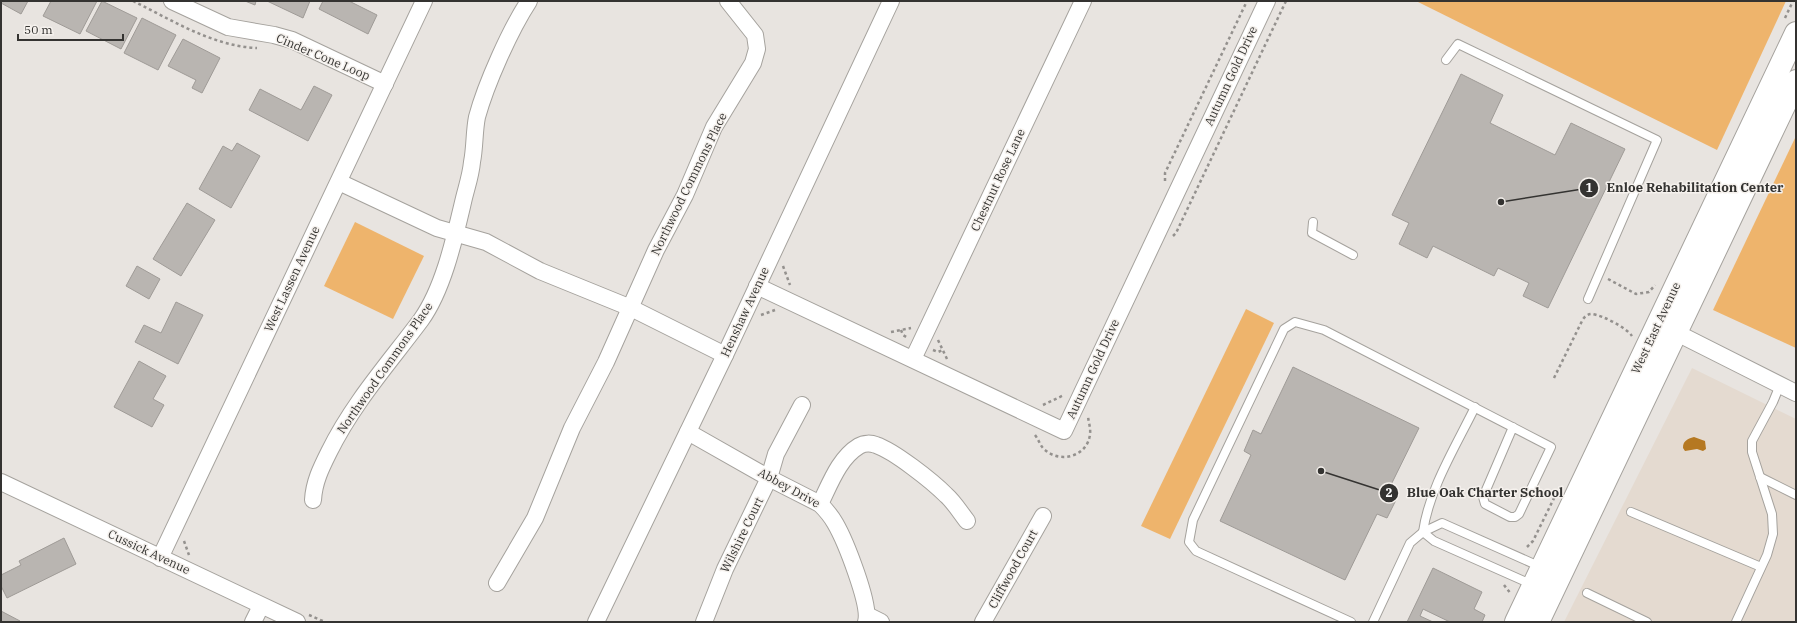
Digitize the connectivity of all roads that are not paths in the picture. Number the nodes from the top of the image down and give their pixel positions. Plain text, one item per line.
1 (172, 1) edge
2 (424, 1) edge
3 (529, 1) edge
4 (728, 1) edge
5 (891, 1) edge
6 (1083, 1) edge
7 (1267, 1) edge
8 (1790, 28) edge
9 (1446, 60) dead end
10 (1796, 80) edge
11 (385, 84) junction
12 (339, 182) junction
13 (1312, 222) dead end
14 (455, 234) junction
15 (1353, 255) dead end
16 (757, 286) junction
17 (1588, 299) dead end
18 (631, 308) junction
19 (1667, 328) junction
20 (725, 355) junction
21 (913, 359) junction
22 (1780, 385) junction
23 (1796, 393) edge
24 (802, 405) dead end
25 (1475, 407) junction
26 (1513, 427) junction
27 (688, 432) junction
28 (1760, 477) junction
29 (769, 478) junction
30 (1, 482) edge
31 (1796, 495) edge
32 (313, 500) dead end
33 (820, 504) junction
34 (1631, 512) dead end
35 (1043, 516) dead end
36 (967, 521) dead end
37 (1423, 532) junction
38 (160, 558) junction
39 (1761, 567) junction
40 (1545, 580) junction
41 (497, 584) dead end
42 (1587, 594) dead end
43 (261, 606) junction
44 (300, 617) edge
45 (867, 618) edge
46 (253, 622) edge
47 (596, 622) edge
48 (704, 622) edge
49 (882, 622) edge
50 (983, 622) edge
51 (1352, 622) edge
52 (1373, 622) edge
53 (1516, 622) edge
54 (1538, 622) edge
55 (1647, 622) edge
56 (1736, 622) edge

1 - 11 street, Cinder Cone Loop
2 - 11 street, West Lassen Avenue
3 - 14 street, Northwood Commons Place
4 - 18 street, Northwood Commons Place
5 - 16 street, Henshaw Avenue
6 - 21 street, Chestnut Rose Lane
7 - 21 street, Autumn Gold Drive
8 - 19 main road, West East Avenue
9 - 17 lane
10 - 19 main road, West East Avenue
11 - 12 street, West Lassen Avenue
12 - 14 street
12 - 38 street, West Lassen Avenue
13 - 15 lane
14 - 18 street
14 - 32 street, Northwood Commons Place
16 - 20 street, Henshaw Avenue
16 - 21 street, Autumn Gold Drive
18 - 20 street
18 - 41 street, Northwood Commons Place
19 - 22 street
19 - 40 main road, West East Avenue
20 - 27 street, Henshaw Avenue
22 - 23 street
22 - 28 lane
24 - 29 street, Wilshire Court
25 - 26 lane
25 - 37 lane
25 - 51 lane
26 - 26 lane
27 - 29 street, Abbey Drive
27 - 47 street, Henshaw Avenue
28 - 31 lane
28 - 39 lane
29 - 33 street, Abbey Drive
29 - 48 street, Wilshire Court
30 - 38 street, Cussick Avenue
33 - 36 street
33 - 45 street, Abbey Drive
34 - 39 lane
35 - 50 street, Cliffwood Court
37 - 40 lane
37 - 40 lane
37 - 52 lane
38 - 43 street, Cussick Avenue
39 - 56 lane
40 - 53 main road, West East Avenue
40 - 54 main road, West East Avenue
42 - 55 lane
43 - 44 street, Cussick Avenue
43 - 46 street
45 - 49 street

